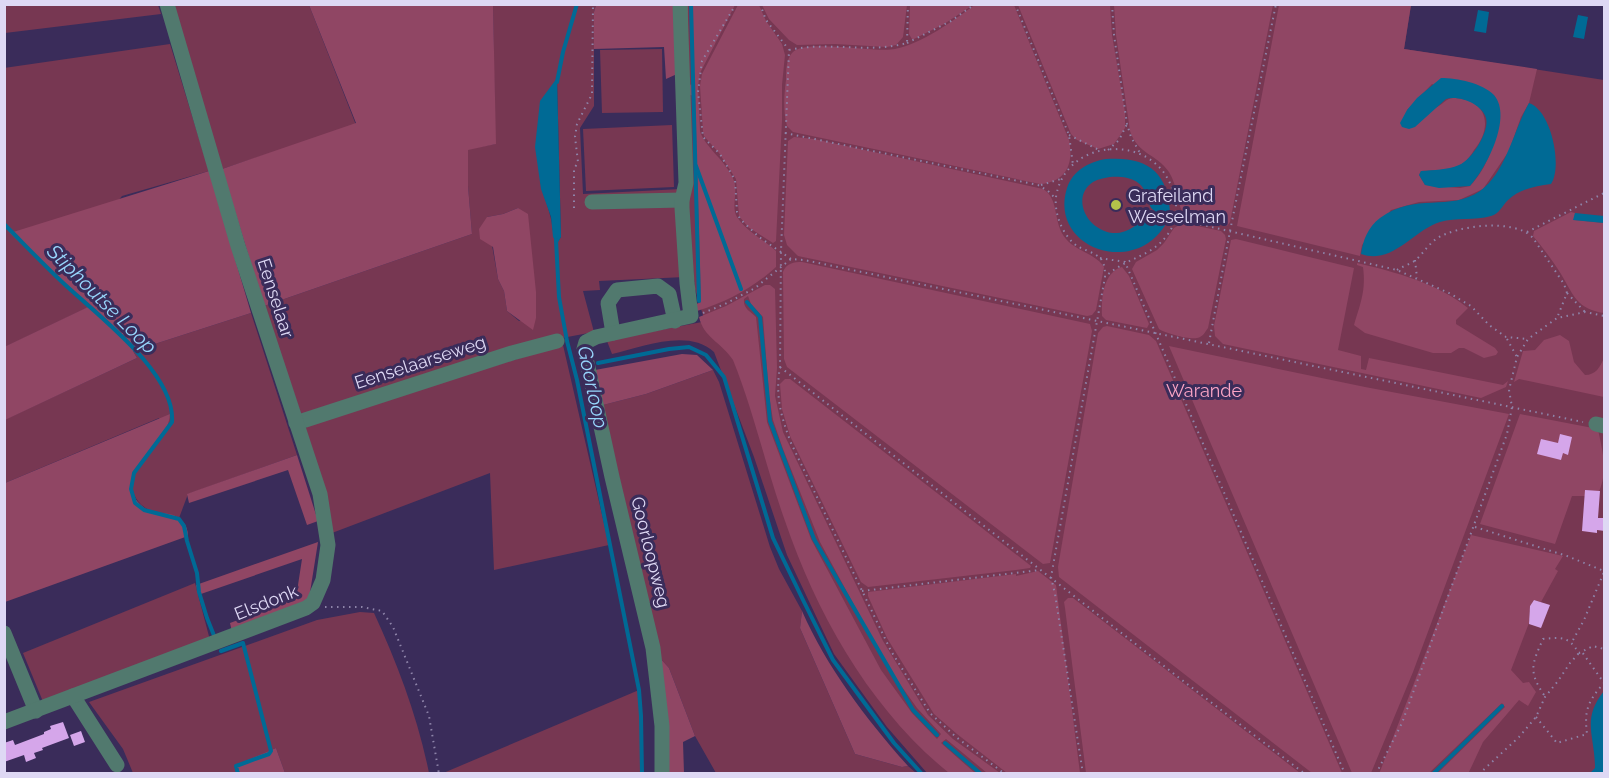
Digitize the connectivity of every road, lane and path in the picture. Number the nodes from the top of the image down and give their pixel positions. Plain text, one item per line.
1 (167, 4) edge
2 (593, 4) edge
3 (680, 4) edge
4 (736, 4) edge
5 (760, 4) edge
6 (908, 4) edge
7 (975, 4) edge
8 (1015, 4) edge
9 (1112, 4) edge
10 (1276, 4) edge
11 (907, 44) junction
12 (789, 50) junction
13 (1128, 124) junction
14 (785, 133) junction
15 (1069, 135) junction
16 (1107, 150) junction
17 (1101, 151) junction
18 (1140, 153) junction
19 (1073, 165) junction
20 (1063, 178) junction
21 (1038, 185) junction
22 (1605, 193) edge
23 (682, 200) junction
24 (1056, 200) junction
25 (592, 202) dead end
26 (574, 208) dead end
27 (1177, 219) junction
28 (1230, 231) junction
29 (1527, 232) junction
30 (781, 251) junction
31 (1100, 258) junction
32 (791, 259) junction
33 (1415, 260) junction
34 (1125, 262) junction
35 (781, 267) junction
36 (1397, 270) junction
37 (1105, 277) junction
38 (1417, 278) junction
39 (1567, 293) junction
40 (1585, 312) junction
41 (692, 316) junction
42 (1605, 316) edge
43 (1557, 318) junction
44 (675, 321) junction
45 (1097, 322) junction
46 (613, 333) junction
47 (1156, 333) junction
48 (1506, 337) junction
49 (1528, 339) junction
50 (557, 341) dead end
51 (1209, 344) junction
52 (1517, 357) junction
53 (780, 367) junction
54 (1512, 407) junction
55 (296, 423) junction
56 (1600, 425) edge
57 (1475, 527) junction
58 (1040, 570) junction
59 (1605, 572) edge
60 (1051, 577) junction
61 (862, 591) junction
62 (314, 603) junction
63 (4, 633) edge
64 (1572, 641) junction
65 (1605, 649) edge
66 (1581, 653) junction
67 (73, 696) junction
68 (1545, 697) junction
69 (36, 711) junction
70 (1536, 717) junction
71 (4, 722) edge
72 (117, 765) dead end
73 (440, 774) edge
74 (662, 774) edge
75 (1005, 774) edge
76 (1083, 774) edge
77 (1305, 774) edge
78 (1345, 774) edge
79 (1376, 774) edge
80 (1479, 774) edge

1 - 55 street, Eenselaar
2 - 26 path
3 - 23 street
4 - 30 path
5 - 12 path
6 - 11 path
7 - 11 path
8 - 15 path
9 - 13 path
10 - 28 path
11 - 12 path
12 - 14 path
13 - 16 path
13 - 18 path
14 - 21 path
14 - 30 path
15 - 17 path
15 - 19 path
16 - 17 path
16 - 18 path
17 - 19 path
18 - 27 path
19 - 20 path
20 - 21 path
20 - 24 path
21 - 24 path
22 - 29 path
23 - 25 street
23 - 41 street
24 - 31 path
27 - 28 path
27 - 34 path
28 - 36 path
28 - 51 path
29 - 33 path
29 - 39 path
30 - 32 path
30 - 35 path
31 - 34 path
31 - 37 path
32 - 35 path
32 - 45 path
33 - 36 path
33 - 38 path
34 - 37 path
34 - 47 path
35 - 41 path
35 - 53 path
36 - 38 path
37 - 45 path
38 - 48 path
39 - 40 path
39 - 43 path
40 - 42 path
40 - 43 path
41 - 44 street
43 - 49 path
44 - 46 street
44 - 46 street
45 - 47 path
45 - 60 path
46 - 74 street, Goorloopweg
47 - 51 path
47 - 78 path
48 - 49 path
48 - 52 path
49 - 52 path
50 - 55 street, Eenselaarseweg
51 - 54 path
52 - 54 path
53 - 58 path
53 - 61 path
54 - 56 path
54 - 57 path
55 - 62 street, Eenselaar
57 - 59 path
57 - 79 path
58 - 60 path
58 - 61 path
59 - 64 path
60 - 76 path
60 - 77 path
61 - 75 path
62 - 67 street, Elsdonk
62 - 73 path, Elsdonk
63 - 69 street
64 - 66 path
64 - 68 path
65 - 66 path
66 - 68 path
66 - 70 path
67 - 69 street, Elsdonk
67 - 72 street
68 - 70 path
69 - 71 street, Elsdonk
70 - 80 path

